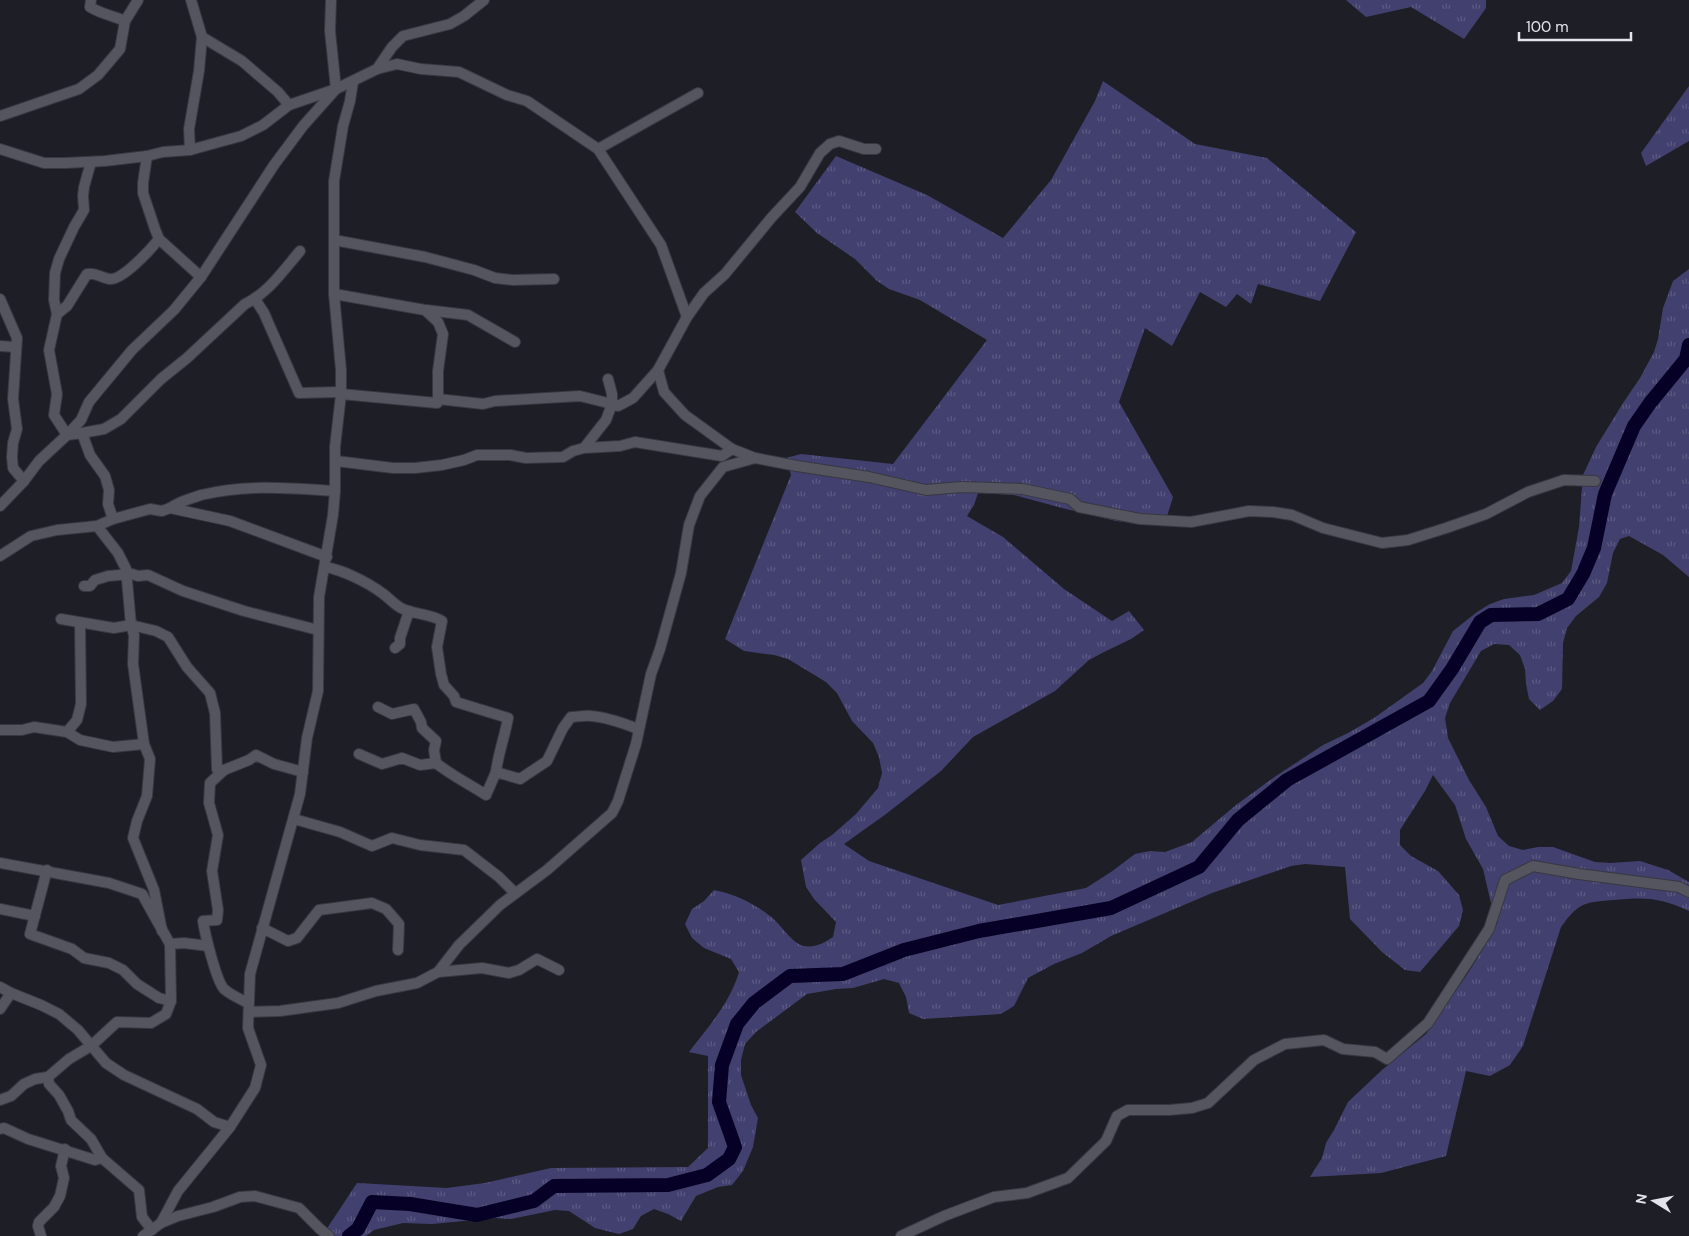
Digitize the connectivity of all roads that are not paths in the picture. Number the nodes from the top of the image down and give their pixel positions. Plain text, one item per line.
1 (91, 0) edge
2 (138, 0) edge
3 (191, 0) edge
4 (331, 0) edge
5 (484, 0) edge
6 (125, 21) junction
7 (202, 37) junction
8 (377, 68) junction
9 (352, 82) junction
10 (336, 89) junction
11 (698, 93) dead end
12 (289, 105) junction
13 (0, 116) edge
14 (0, 149) edge
15 (876, 149) dead end
16 (190, 150) junction
17 (598, 150) junction
18 (147, 156) junction
19 (91, 162) junction
20 (159, 239) junction
21 (334, 240) junction
22 (300, 251) dead end
23 (200, 277) junction
24 (554, 279) dead end
25 (334, 294) junction
26 (0, 299) edge
27 (255, 299) junction
28 (426, 310) junction
29 (56, 314) junction
30 (687, 317) junction
31 (515, 342) dead end
32 (0, 346) edge
33 (15, 347) junction
34 (658, 370) junction
35 (608, 379) dead end
36 (341, 393) junction
37 (438, 399) junction
38 (612, 404) junction
39 (82, 433) junction
40 (67, 435) junction
41 (584, 448) junction
42 (732, 449) junction
43 (755, 458) junction
44 (336, 461) junction
45 (24, 481) junction
46 (1595, 481) dead end
47 (335, 491) junction
48 (0, 506) edge
49 (170, 508) junction
50 (113, 519) junction
51 (96, 526) junction
52 (0, 556) edge
53 (326, 562) junction
54 (126, 575) junction
55 (84, 586) dead end
56 (409, 611) junction
57 (60, 618) dead end
58 (80, 623) junction
59 (131, 625) junction
60 (318, 630) junction
61 (395, 648) dead end
62 (378, 707) dead end
63 (638, 729) junction
64 (0, 730) edge
65 (68, 732) junction
66 (144, 744) junction
67 (359, 754) dead end
68 (436, 763) junction
69 (224, 770) junction
70 (303, 772) junction
71 (496, 772) junction
72 (294, 819) junction
73 (0, 863) edge
74 (47, 870) junction
75 (1689, 892) edge
76 (514, 893) junction
77 (0, 909) edge
78 (35, 916) junction
79 (262, 928) junction
80 (162, 931) junction
81 (170, 944) junction
82 (208, 946) junction
83 (398, 950) dead end
84 (559, 970) dead end
85 (438, 972) junction
86 (0, 987) edge
87 (11, 993) junction
88 (171, 1001) junction
89 (248, 1008) junction
90 (0, 1009) edge
91 (91, 1046) junction
92 (48, 1077) junction
93 (0, 1100) edge
94 (230, 1127) junction
95 (0, 1129) edge
96 (65, 1149) junction
97 (102, 1158) junction
98 (162, 1223) junction
99 (152, 1230) junction
100 (40, 1236) edge
101 (143, 1236) edge
102 (329, 1236) edge
103 (901, 1236) edge

1 - 6 street
2 - 6 street
3 - 7 street
4 - 10 street
5 - 8 street
6 - 13 street
7 - 12 street
7 - 16 street
8 - 9 street
8 - 17 street
9 - 10 street
9 - 21 street
10 - 12 street
10 - 23 street
11 - 17 street
12 - 16 street
14 - 19 street
15 - 30 street
16 - 18 street
17 - 30 street
18 - 19 street
18 - 20 street
19 - 29 street
20 - 23 street
20 - 29 street
21 - 24 street
21 - 25 street
22 - 27 street
23 - 40 street
25 - 28 street
25 - 36 street
26 - 33 street
27 - 36 street
27 - 39 street
28 - 31 street
28 - 37 street
29 - 40 street
30 - 34 street
32 - 33 street
33 - 45 street
34 - 38 street
34 - 42 street
35 - 38 street
36 - 37 street
36 - 44 street
37 - 38 street
38 - 41 street
39 - 40 street
39 - 50 street
40 - 45 street
41 - 42 street
41 - 44 street
42 - 43 street
43 - 46 street
43 - 63 street
44 - 47 street
45 - 48 street
47 - 49 street
47 - 53 street
49 - 50 street
49 - 53 street
50 - 51 street
51 - 52 street
51 - 54 street
53 - 56 street
53 - 60 street
54 - 55 street
54 - 59 street
54 - 60 street
56 - 61 street
56 - 71 street
57 - 58 street
58 - 59 street
58 - 65 street
59 - 66 street
59 - 69 street
60 - 70 street
62 - 68 street
63 - 71 street
63 - 76 street
64 - 65 street
65 - 66 street
66 - 80 street
67 - 68 street
68 - 71 street
69 - 70 street
69 - 82 street
70 - 72 street
72 - 76 street
72 - 79 street
73 - 74 street
74 - 78 street
74 - 80 street
75 - 103 street
76 - 85 street
77 - 78 street
78 - 88 street
79 - 83 street
79 - 89 street
80 - 81 street
81 - 82 street
81 - 88 street
82 - 89 street
84 - 85 street
85 - 89 street
86 - 87 street
87 - 90 street
87 - 91 street
88 - 91 street
89 - 94 street
91 - 92 street
91 - 94 street
92 - 93 street
92 - 97 street
94 - 98 street
95 - 96 street
96 - 97 street
96 - 100 street
97 - 99 street
98 - 99 street
98 - 102 street
99 - 101 street

